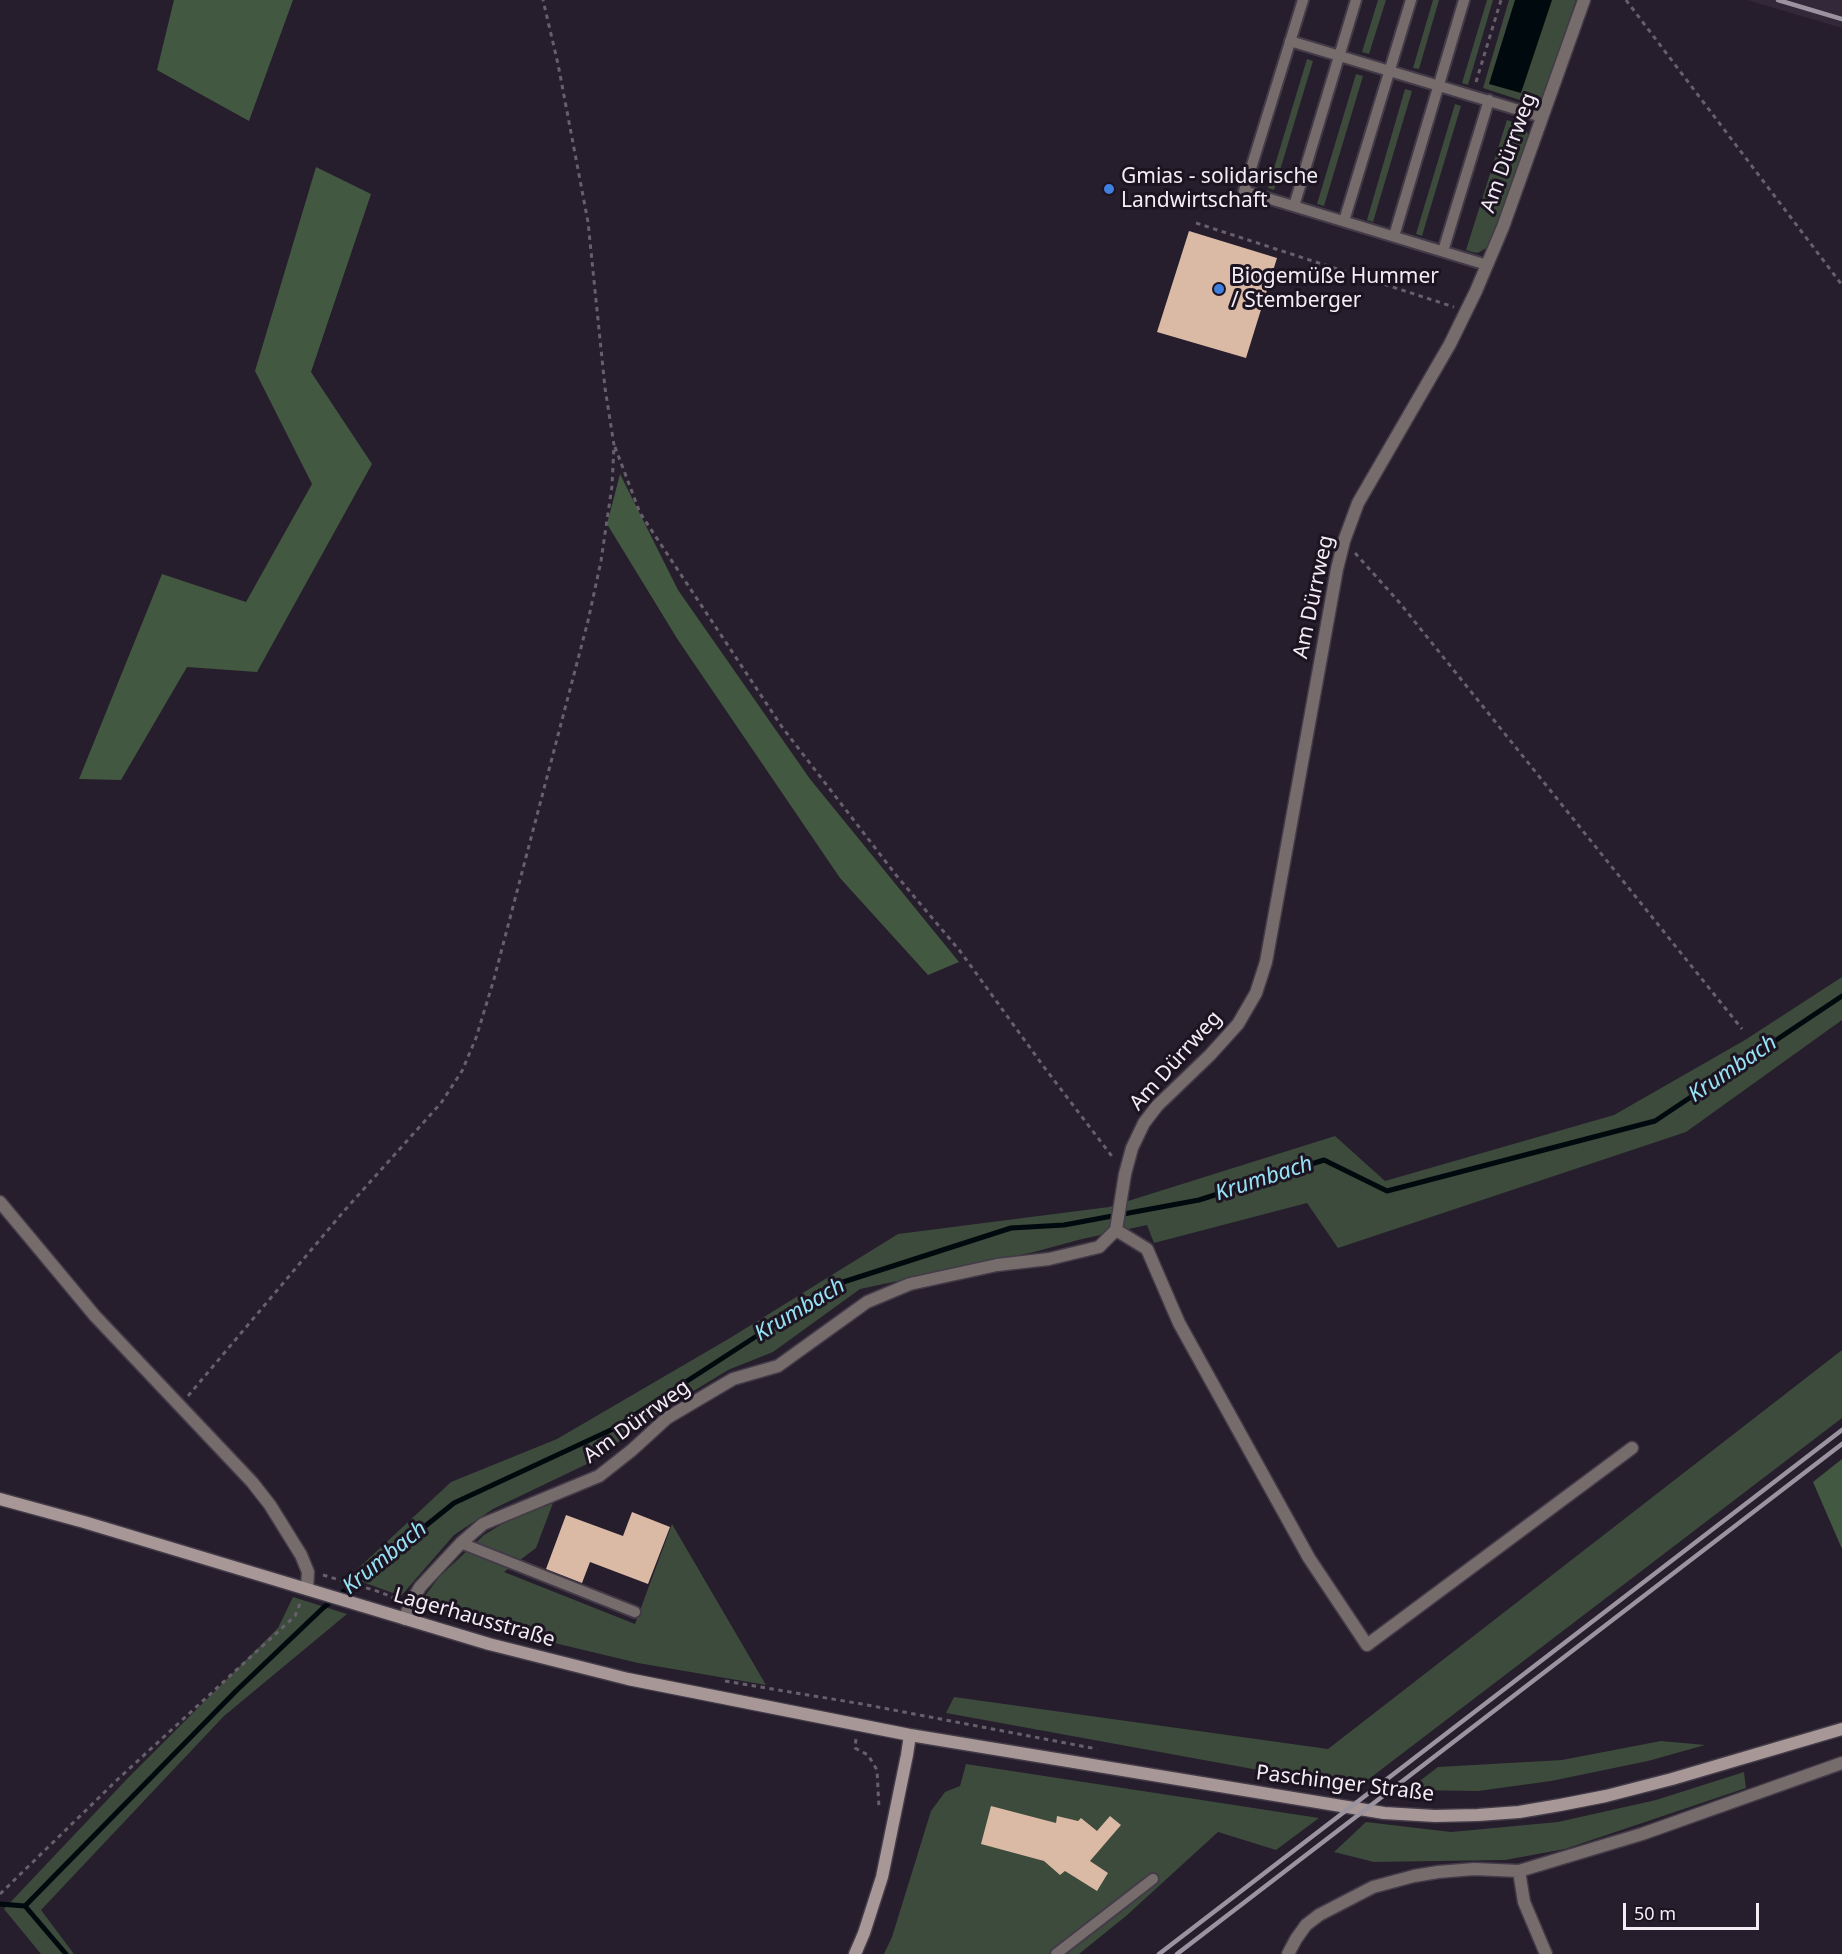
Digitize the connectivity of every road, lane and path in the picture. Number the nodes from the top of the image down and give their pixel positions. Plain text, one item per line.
1 (543, 0) edge
2 (1303, 0) edge
3 (1356, 0) edge
4 (1411, 0) edge
5 (1464, 0) edge
6 (1501, 0) edge
7 (1584, 0) edge
8 (1626, 0) edge
9 (1290, 41) junction
10 (1338, 55) junction
11 (1389, 70) junction
12 (1439, 86) junction
13 (1472, 95) junction
14 (1489, 100) junction
15 (1542, 117) junction
16 (1294, 206) junction
17 (1344, 221) junction
18 (1196, 223) dead end
19 (1394, 236) junction
20 (1443, 251) junction
21 (1487, 265) junction
22 (1842, 285) edge
23 (1467, 311) junction
24 (614, 445) junction
25 (1344, 541) junction
26 (1742, 1029) dead end
27 (1125, 1174) junction
28 (0, 1202) edge
29 (1116, 1230) junction
30 (181, 1405) junction
31 (1632, 1448) dead end
32 (0, 1499) edge
33 (461, 1543) junction
34 (308, 1572) junction
35 (307, 1589) junction
36 (409, 1606) junction
37 (635, 1612) dead end
38 (405, 1619) junction
39 (722, 1681) dead end
40 (858, 1726) junction
41 (1842, 1729) edge
42 (909, 1735) junction
43 (1098, 1749) dead end
44 (1842, 1763) edge
45 (879, 1809) dead end
46 (1519, 1871) junction
47 (1153, 1880) dead end
48 (0, 1893) edge
49 (855, 1954) edge
50 (1056, 1954) edge
51 (1288, 1954) edge
52 (1546, 1954) edge

1 - 24 path
2 - 9 lane
3 - 10 lane
4 - 11 lane
5 - 12 lane
6 - 13 path
7 - 15 street, Am Dürrweg
8 - 22 path
9 - 10 lane
9 - 16 lane
10 - 11 lane
10 - 16 lane
11 - 12 lane
11 - 17 lane
12 - 13 lane
12 - 19 lane
13 - 14 lane
14 - 15 lane
14 - 20 lane
15 - 21 street, Am Dürrweg
16 - 17 lane
17 - 19 lane
18 - 23 path
19 - 20 lane
20 - 21 lane
21 - 23 street, Am Dürrweg
23 - 25 street, Am Dürrweg
24 - 27 path
24 - 30 path
25 - 26 path
25 - 27 street, Am Dürrweg
27 - 29 street, Am Dürrweg
28 - 30 street
29 - 31 street
29 - 33 street, Am Dürrweg
30 - 34 street
32 - 35 street, Lagerhausstraße
33 - 36 street, Am Dürrweg
33 - 37 lane
34 - 35 street
34 - 36 path
35 - 38 street, Lagerhausstraße
35 - 48 path
36 - 38 street, Am Dürrweg
38 - 40 street, Lagerhausstraße
39 - 43 path
40 - 42 street, Lagerhausstraße
40 - 45 path
41 - 42 street, Paschinger Straße
42 - 49 street
44 - 46 street
46 - 51 street
46 - 52 street
47 - 50 lane

